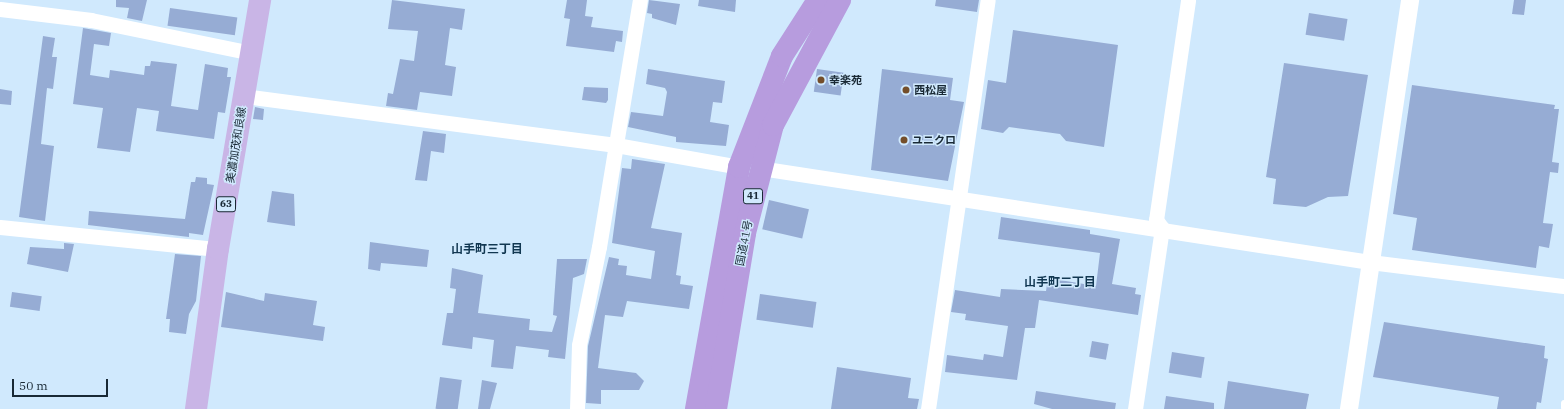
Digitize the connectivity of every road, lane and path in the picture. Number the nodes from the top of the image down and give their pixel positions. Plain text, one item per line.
1 (260, 0) edge
2 (640, 0) edge
3 (818, 0) edge
4 (840, 0) edge
5 (988, 0) edge
6 (1188, 0) edge
7 (1410, 0) edge
8 (0, 9) edge
9 (252, 53) junction
10 (244, 96) junction
11 (616, 146) junction
12 (750, 167) junction
13 (959, 197) junction
14 (0, 227) edge
15 (1162, 228) junction
16 (218, 249) junction
17 (1370, 262) junction
18 (1564, 286) edge
19 (1564, 403) edge
20 (1564, 407) edge
21 (196, 409) edge
22 (577, 409) edge
23 (696, 409) edge
24 (716, 409) edge
25 (928, 409) edge
26 (1135, 409) edge
27 (1349, 409) edge

1 - 9 main road, 美濃加茂和良線 / 63
2 - 11 street
3 - 12 highway, 国道41号 / 41
4 - 12 highway, 国道41号 / 41
5 - 13 street
6 - 15 street
7 - 17 street
8 - 9 street
9 - 10 main road, 美濃加茂和良線 / 63
10 - 11 street
10 - 16 main road, 美濃加茂和良線 / 63
11 - 12 street
11 - 22 street
12 - 13 street
12 - 23 highway, 国道41号 / 41
12 - 24 highway, 国道41号 / 41
13 - 15 street
13 - 25 street
14 - 16 street
15 - 17 street
15 - 26 street
16 - 21 main road, 美濃加茂和良線 / 63
17 - 18 street
17 - 27 street
19 - 20 lane

